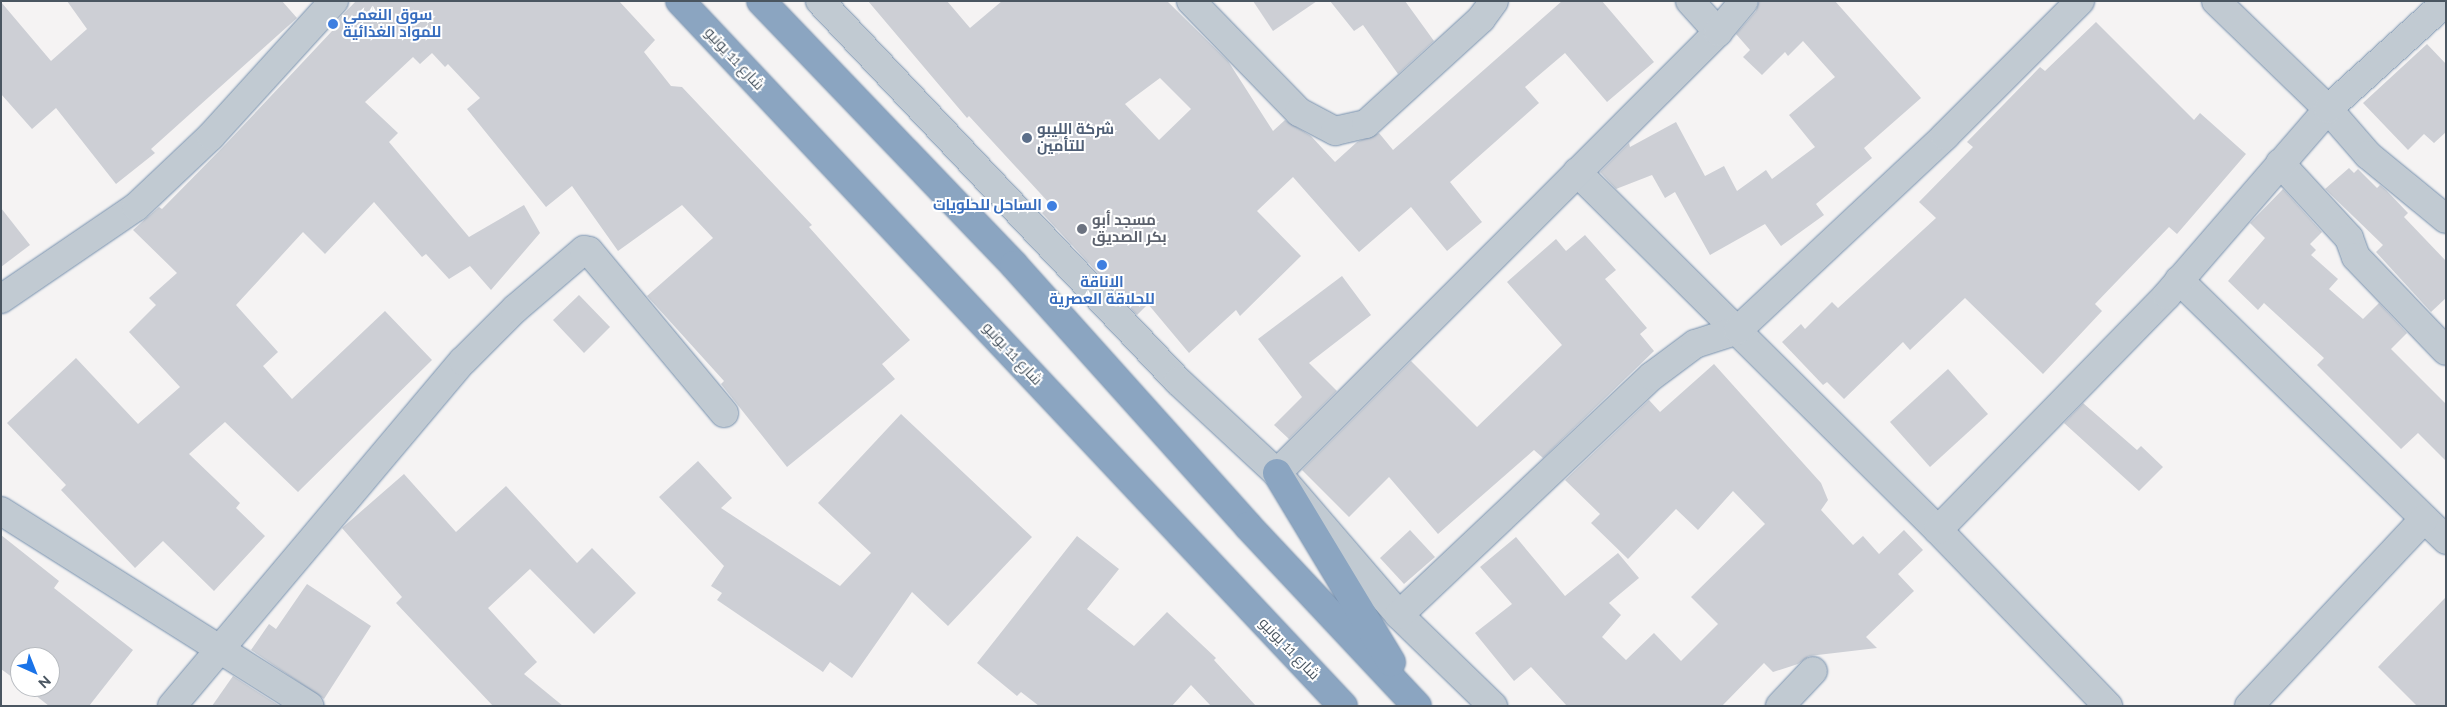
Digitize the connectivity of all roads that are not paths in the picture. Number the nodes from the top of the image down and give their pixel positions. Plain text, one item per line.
1 (334, 1) edge
2 (680, 1) edge
3 (761, 1) edge
4 (820, 1) edge
5 (1191, 1) edge
6 (1494, 1) edge
7 (1690, 1) edge
8 (1744, 1) edge
9 (2080, 1) edge
10 (2216, 1) edge
11 (2446, 2) edge
12 (1718, 32) junction
13 (2328, 109) junction
14 (2280, 163) junction
15 (1578, 172) junction
16 (2446, 219) edge
17 (2179, 280) junction
18 (1, 299) edge
19 (1738, 330) junction
20 (2446, 350) edge
21 (724, 413) dead end
22 (1276, 473) junction
23 (1, 511) edge
24 (2424, 519) junction
25 (1938, 530) junction
26 (2446, 540) edge
27 (1399, 615) junction
28 (220, 650) junction
29 (1813, 670) dead end
30 (172, 706) edge
31 (310, 706) edge
32 (1343, 706) edge
33 (1418, 706) edge
34 (1493, 706) edge
35 (1780, 706) edge
36 (2108, 706) edge
37 (2250, 706) edge

1 - 18 street
2 - 32 highway, شارع 11 يونيو
3 - 33 highway
4 - 22 street
5 - 6 street
7 - 12 street
8 - 12 street
9 - 19 street
10 - 13 street
11 - 13 street
12 - 15 street
13 - 14 street
13 - 16 street
14 - 17 street
14 - 20 street
15 - 19 street
15 - 22 street
17 - 24 street
17 - 25 street
19 - 25 street
19 - 27 street
21 - 28 street
22 - 27 street
22 - 33 highway
23 - 28 street
24 - 26 street
24 - 37 street
25 - 36 street
27 - 34 street
28 - 30 street
28 - 31 street
29 - 35 street

